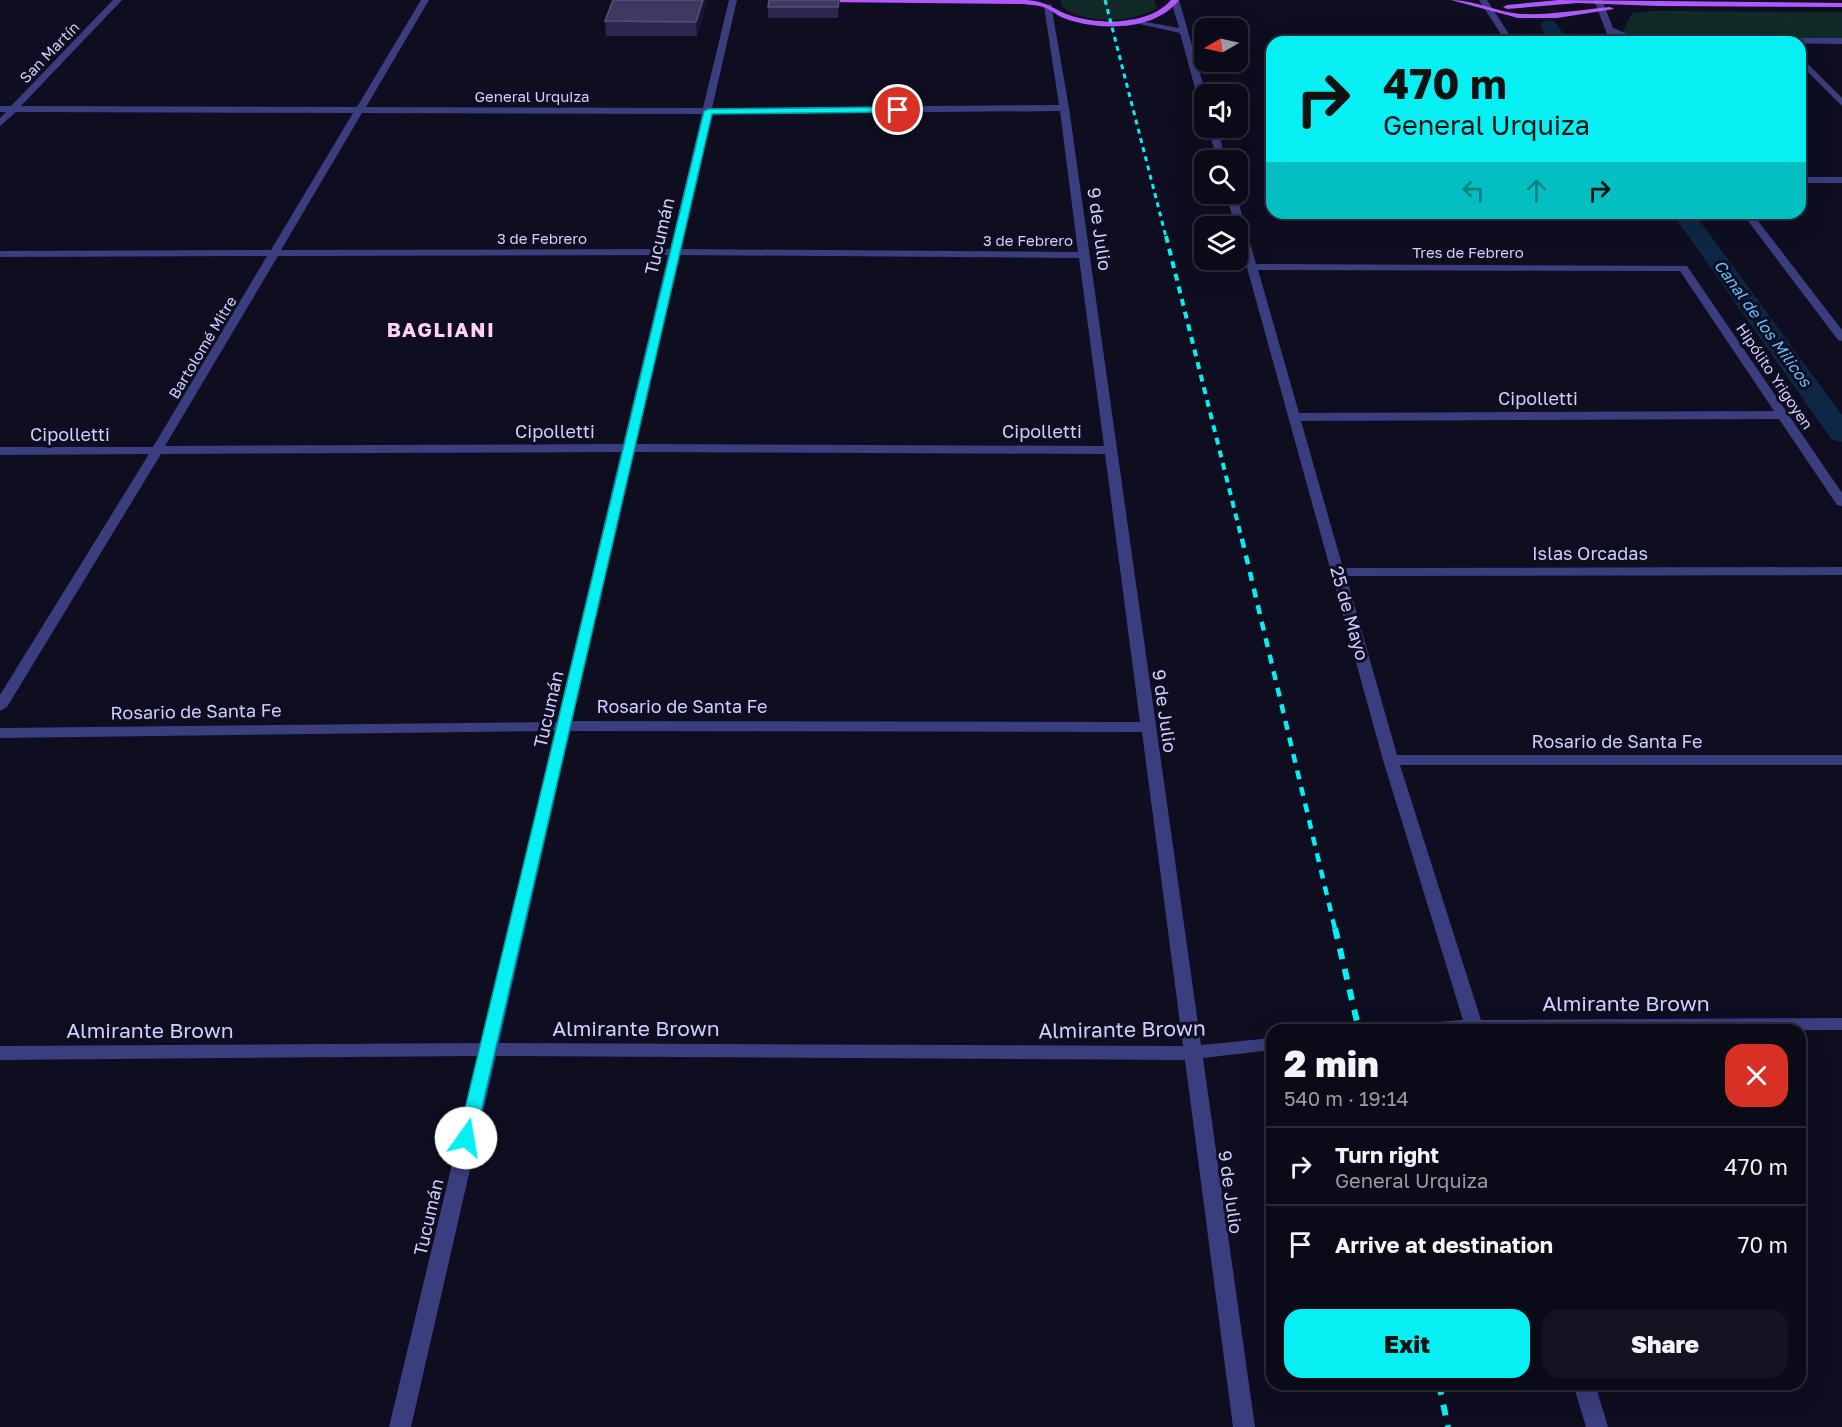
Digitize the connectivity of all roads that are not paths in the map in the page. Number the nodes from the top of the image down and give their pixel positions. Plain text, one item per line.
1 (118, 0) edge
2 (425, 0) edge
3 (733, 0) edge
4 (805, 0) edge
5 (1175, 0) edge
6 (1455, 0) edge
7 (1483, 0) edge
8 (1567, 0) edge
9 (1002, 1) edge
10 (1582, 1) edge
11 (1047, 3) edge
12 (1601, 4) edge
13 (1842, 5) edge
14 (1490, 10) junction
15 (1518, 16) junction
16 (1130, 21) junction
17 (1608, 29) junction
18 (1183, 31) junction
19 (1506, 36) edge
20 (1612, 36) edge
21 (1625, 36) edge
22 (1842, 41) edge
23 (1806, 42) edge
24 (1806, 65) edge
25 (1198, 84) edge
26 (1842, 103) edge
27 (1064, 108) junction
28 (0, 109) edge
29 (13, 109) junction
30 (360, 111) junction
31 (708, 111) junction
32 (0, 123) edge
33 (1806, 180) edge
34 (1842, 180) edge
35 (1234, 204) edge
36 (1752, 219) edge
37 (675, 252) junction
38 (0, 254) edge
39 (274, 254) junction
40 (1084, 255) junction
41 (1253, 267) junction
42 (1683, 268) joint
43 (1842, 338) edge
44 (1783, 415) junction
45 (1294, 417) junction
46 (629, 448) junction
47 (1111, 450) junction
48 (0, 451) edge
49 (156, 452) junction
50 (1842, 502) edge
51 (1842, 571) edge
52 (1339, 572) junction
53 (0, 707) edge
54 (564, 726) junction
55 (1148, 727) junction
56 (0, 733) edge
57 (1391, 760) junction
58 (1842, 760) edge
59 (1473, 1024) edge
60 (1806, 1024) edge
61 (1842, 1024) edge
62 (1266, 1045) edge
63 (487, 1049) junction
64 (0, 1053) edge
65 (1192, 1053) junction
66 (1586, 1390) edge
67 (400, 1427) edge
68 (1244, 1427) edge
69 (1598, 1427) edge

1 - 29 street, San Martín
2 - 30 street, Bartolomé Mitre
3 - 31 street, Tucumán
4 - 9 main road
5 - 16 main road
5 - 18 street
6 - 14 main road
7 - 14 street
8 - 10 main road
9 - 11 main road
10 - 12 main road
10 - 15 main road
11 - 16 main road
11 - 27 street, 9 de Julio
12 - 13 main road
12 - 15 main road
12 - 17 street
14 - 15 main road
14 - 19 street
16 - 18 street
17 - 20 street
17 - 21 street
18 - 25 street
22 - 23 street
24 - 26 street
27 - 31 street, General Urquiza
27 - 40 street, 9 de Julio
28 - 29 street, General Urquiza
29 - 30 street, General Urquiza
29 - 32 street, San Martín
30 - 31 street, General Urquiza
30 - 39 street, Bartolomé Mitre
31 - 37 street, Tucumán
33 - 34 street
35 - 41 street, 25 de Mayo
36 - 43 street
37 - 39 street, 3 de Febrero
37 - 40 street, 3 de Febrero
37 - 46 street, Tucumán
38 - 39 street, 3 de Febrero
39 - 49 street, Bartolomé Mitre
40 - 47 street, 9 de Julio
41 - 42 street, Tres de Febrero
41 - 45 street, 25 de Mayo
42 - 44 street, Hipólito Yrigoyen
44 - 45 street, Cipolletti
44 - 50 street, Hipólito Yrigoyen
45 - 52 street, 25 de Mayo
46 - 47 street, Cipolletti
46 - 49 street, Cipolletti
46 - 54 street, Tucumán
47 - 55 street, 9 de Julio
48 - 49 street, Cipolletti
49 - 53 street, Bartolomé Mitre
51 - 52 street, Islas Orcadas
52 - 57 street, 25 de Mayo
54 - 55 street, Rosario de Santa Fe
54 - 56 street, Rosario de Santa Fe
54 - 63 street, Tucumán
55 - 65 street, 9 de Julio
57 - 58 street, Rosario de Santa Fe
57 - 59 street, 25 de Mayo
60 - 61 street, Almirante Brown
62 - 65 street, Almirante Brown
63 - 64 street, Almirante Brown
63 - 65 street, Almirante Brown
63 - 67 street, Tucumán
65 - 68 street, 9 de Julio
66 - 69 street

